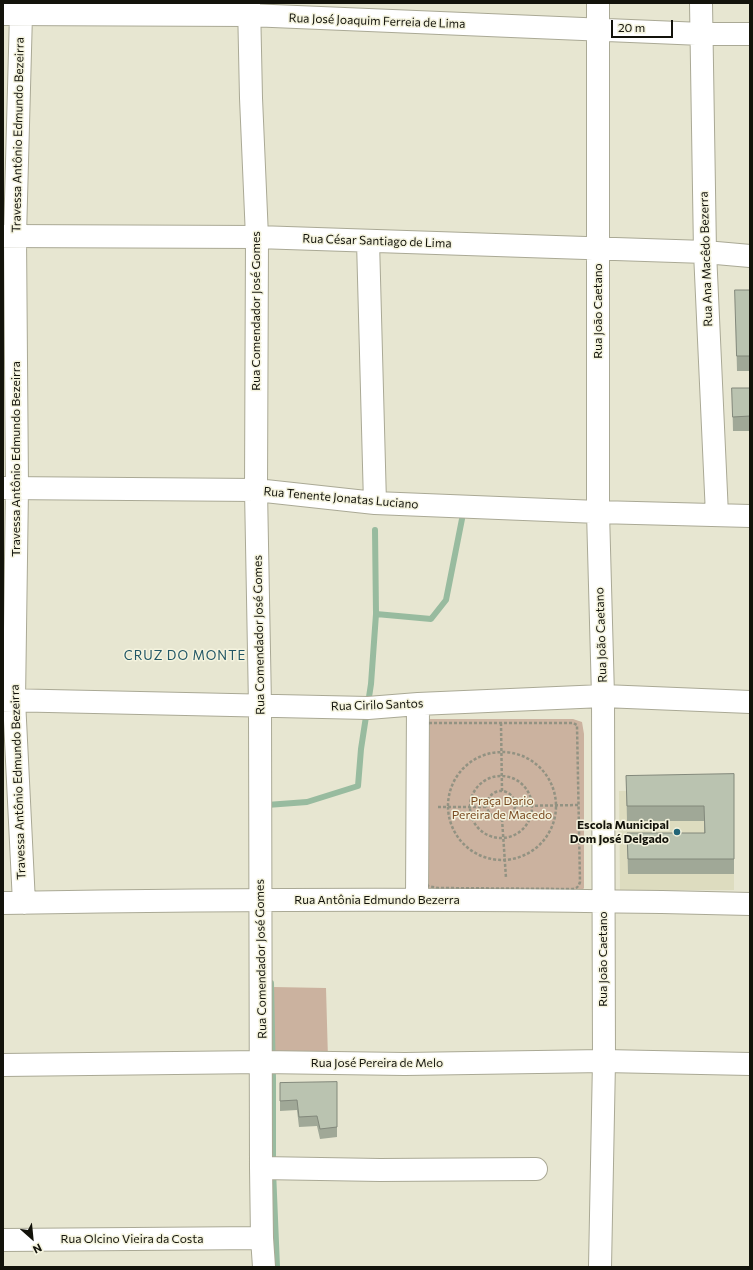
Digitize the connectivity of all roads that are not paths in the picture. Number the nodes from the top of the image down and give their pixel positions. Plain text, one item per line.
1 (598, 3) edge
2 (702, 3) edge
3 (249, 9) edge
4 (12, 14) edge
5 (599, 30) junction
6 (702, 34) junction
7 (750, 34) edge
8 (9, 236) edge
9 (257, 237) junction
10 (368, 241) junction
11 (598, 249) junction
12 (705, 252) junction
13 (750, 256) edge
14 (10, 488) edge
15 (256, 490) junction
16 (375, 503) junction
17 (598, 512) junction
18 (717, 515) junction
19 (750, 516) edge
20 (603, 696) junction
21 (8, 700) edge
22 (750, 702) edge
23 (418, 704) junction
24 (260, 706) junction
25 (417, 900) junction
26 (260, 901) junction
27 (603, 901) junction
28 (13, 903) edge
29 (750, 904) edge
30 (604, 1061) junction
31 (262, 1062) junction
32 (3, 1064) edge
33 (750, 1064) edge
34 (261, 1168) junction
35 (536, 1169) dead end
36 (262, 1238) junction
37 (3, 1240) edge
38 (264, 1267) edge
39 (600, 1267) edge

1 - 5 street, Rua João Caetano
2 - 6 street, Rua Ana Macêdo Bezerra
3 - 4 street, Rua José Joaquim Ferreia de Lima
3 - 5 street, Rua José Joaquim Ferreia de Lima
3 - 9 street, Rua Comendador José Gomes
4 - 8 street, Travessa Antônio Edmundo Bezeirra
5 - 6 street, Rua José Joaquim Ferreia de Lima
5 - 11 street, Rua João Caetano
6 - 7 street, Rua José Joaquim Ferreia de Lima
6 - 12 street, Rua Ana Macêdo Bezerra
8 - 9 street, Rua César Santiago de Lima
8 - 14 street, Travessa Antônio Edmundo Bezeirra
9 - 10 street, Rua César Santiago de Lima
9 - 15 street, Rua Comendador José Gomes
10 - 11 street, Rua César Santiago de Lima
10 - 16 street
11 - 12 street, Rua César Santiago de Lima
11 - 17 street, Rua João Caetano
12 - 13 street, Rua César Santiago de Lima
12 - 18 street, Rua Ana Macêdo Bezerra
14 - 15 street, Rua Tenente Jonatas Luciano
14 - 21 street, Travessa Antônio Edmundo Bezeirra
15 - 16 street, Rua Tenente Jonatas Luciano
15 - 24 street, Rua Comendador José Gomes
16 - 17 street, Rua Tenente Jonatas Luciano
17 - 18 street, Rua Tenente Jonatas Luciano
17 - 20 street, Rua João Caetano
18 - 19 street, Rua Tenente Jonatas Luciano
20 - 22 street, Rua Cirilo Santos
20 - 23 street, Rua Cirilo Santos
20 - 27 street, Rua João Caetano
21 - 24 street, Rua Cirilo Santos
21 - 28 street, Travessa Antônio Edmundo Bezeirra
23 - 24 street, Rua Cirilo Santos
23 - 25 street
24 - 26 street, Rua Comendador José Gomes
25 - 26 street, Rua Antônia Edmundo Bezerra
25 - 27 street, Rua Antônia Edmundo Bezerra
26 - 28 street, Rua Antônia Edmundo Bezerra
26 - 31 street, Rua Comendador José Gomes
27 - 29 street, Rua Antônia Edmundo Bezerra
27 - 30 street, Rua João Caetano
30 - 31 street, Rua José Pereira de Melo
30 - 33 street, Rua José Pereira de Melo
30 - 39 street, Rua João Caetano
31 - 32 street, Rua José Pereira de Melo
31 - 34 street, Rua Comendador José Gomes
34 - 35 street
34 - 36 street, Rua Comendador José Gomes
36 - 37 street, Rua Olcino Vieira da Costa
36 - 38 street, Rua Comendador José Gomes

